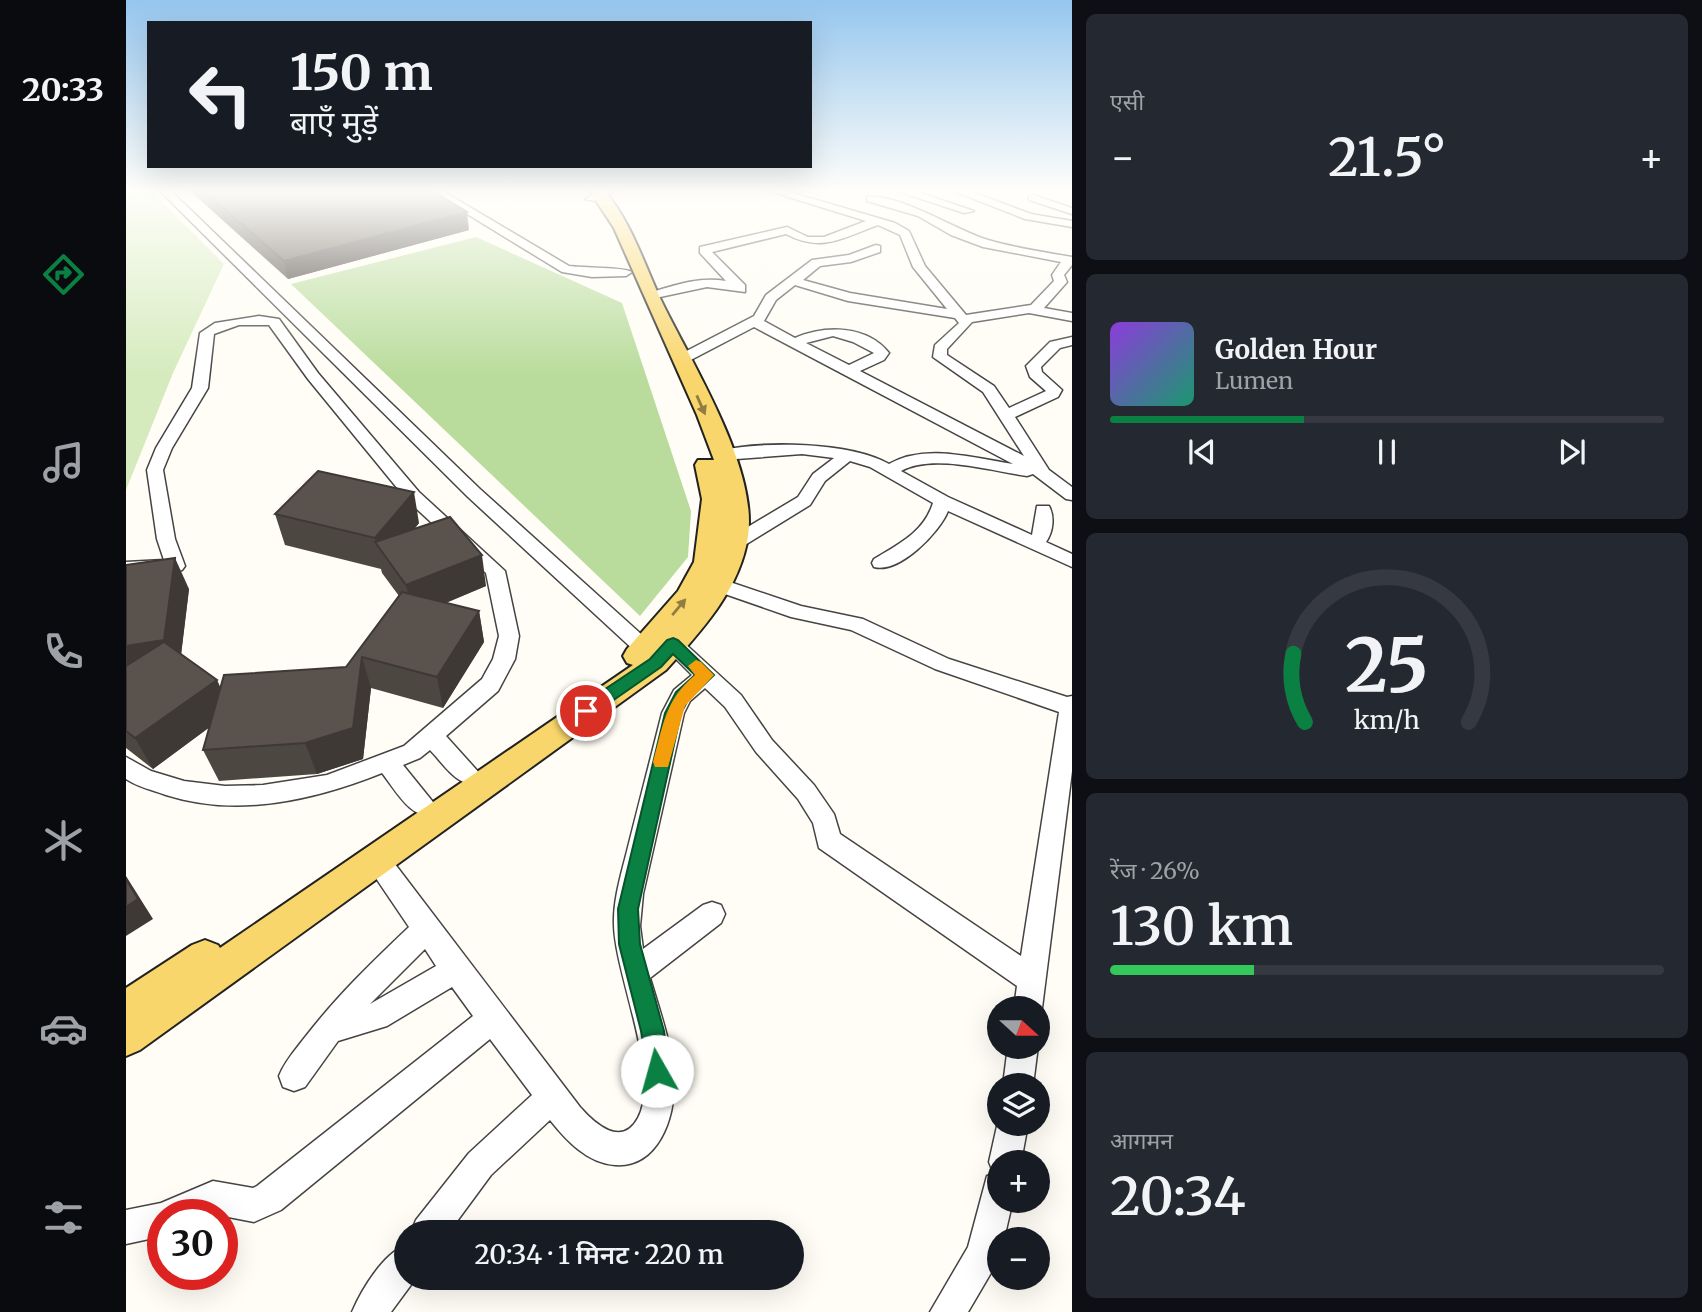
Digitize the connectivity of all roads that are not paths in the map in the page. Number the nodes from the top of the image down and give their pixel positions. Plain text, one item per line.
1 (227, 251) edge
2 (534, 251) edge
3 (618, 251) edge
4 (630, 251) edge
5 (705, 251) edge
6 (870, 251) edge
7 (913, 251) edge
8 (1015, 251) edge
9 (1071, 257) edge
10 (626, 272) junction
11 (794, 281) junction
12 (1067, 282) edge
13 (754, 295) junction
14 (651, 297) junction
15 (1035, 309) junction
16 (962, 317) junction
17 (1072, 317) edge
18 (755, 322) junction
19 (1072, 341) edge
20 (795, 343) junction
21 (680, 360) junction
22 (849, 371) junction
23 (1005, 415) junction
24 (723, 455) junction
25 (847, 456) junction
26 (890, 470) junction
27 (1043, 473) junction
28 (1072, 495) edge
29 (942, 501) junction
30 (1043, 510) dead end
31 (733, 544) junction
32 (1035, 545) junction
33 (1072, 561) edge
34 (881, 563) dead end
35 (126, 568) edge
36 (709, 580) junction
37 (673, 644) junction
38 (644, 648) junction
39 (706, 675) junction
40 (1072, 706) edge
41 (432, 737) junction
42 (387, 762) junction
43 (126, 766) edge
44 (461, 767) junction
45 (417, 797) junction
46 (376, 859) junction
47 (712, 914) dead end
48 (426, 929) junction
49 (455, 970) junction
50 (637, 971) junction
51 (1032, 980) junction
52 (1030, 996) edge
53 (126, 1010) edge
54 (492, 1019) junction
55 (327, 1030) junction
56 (126, 1036) edge
57 (293, 1076) dead end
58 (553, 1096) junction
59 (238, 1202) edge
60 (993, 1213) edge
61 (437, 1220) edge
62 (147, 1222) edge
63 (126, 1227) edge
64 (394, 1279) edge
65 (370, 1312) edge
66 (948, 1312) edge

1 - 38 street
2 - 10 street
3 - 10 main road
4 - 14 main road
5 - 13 street
6 - 11 street
7 - 16 street
8 - 9 street
9 - 12 street
10 - 36 main road
11 - 13 street
11 - 16 street
12 - 15 street
13 - 14 street
13 - 18 street
14 - 21 main road
15 - 16 street
15 - 17 street
16 - 23 street
18 - 20 street
18 - 21 street
19 - 23 street
20 - 22 street
20 - 22 street
21 -> 24 main road
22 - 27 street
23 - 27 street
24 - 25 street
24 - 31 main road
25 - 26 street
25 - 31 street
26 - 27 street
26 - 29 street
27 - 28 street
29 - 32 street
29 - 34 street
30 - 32 street
31 - 36 main road
32 - 33 street
35 - 41 street
36 - 37 main road
38 -> 36 main road
36 - 40 street
37 - 39 street
37 - 46 main road
38 - 44 main road
39 - 50 street
39 - 51 street
40 - 51 street
41 - 42 street
41 - 44 street
42 - 43 street
42 - 45 street
44 - 45 main road
45 - 53 main road
46 - 48 street
46 - 56 main road
47 - 50 street
48 - 49 street
48 - 55 street
49 - 54 street
49 - 55 street
50 - 58 street
51 - 52 street
54 - 58 street
54 - 59 street
55 - 57 street
58 - 61 street
60 - 66 street
62 - 63 street
64 - 65 street

